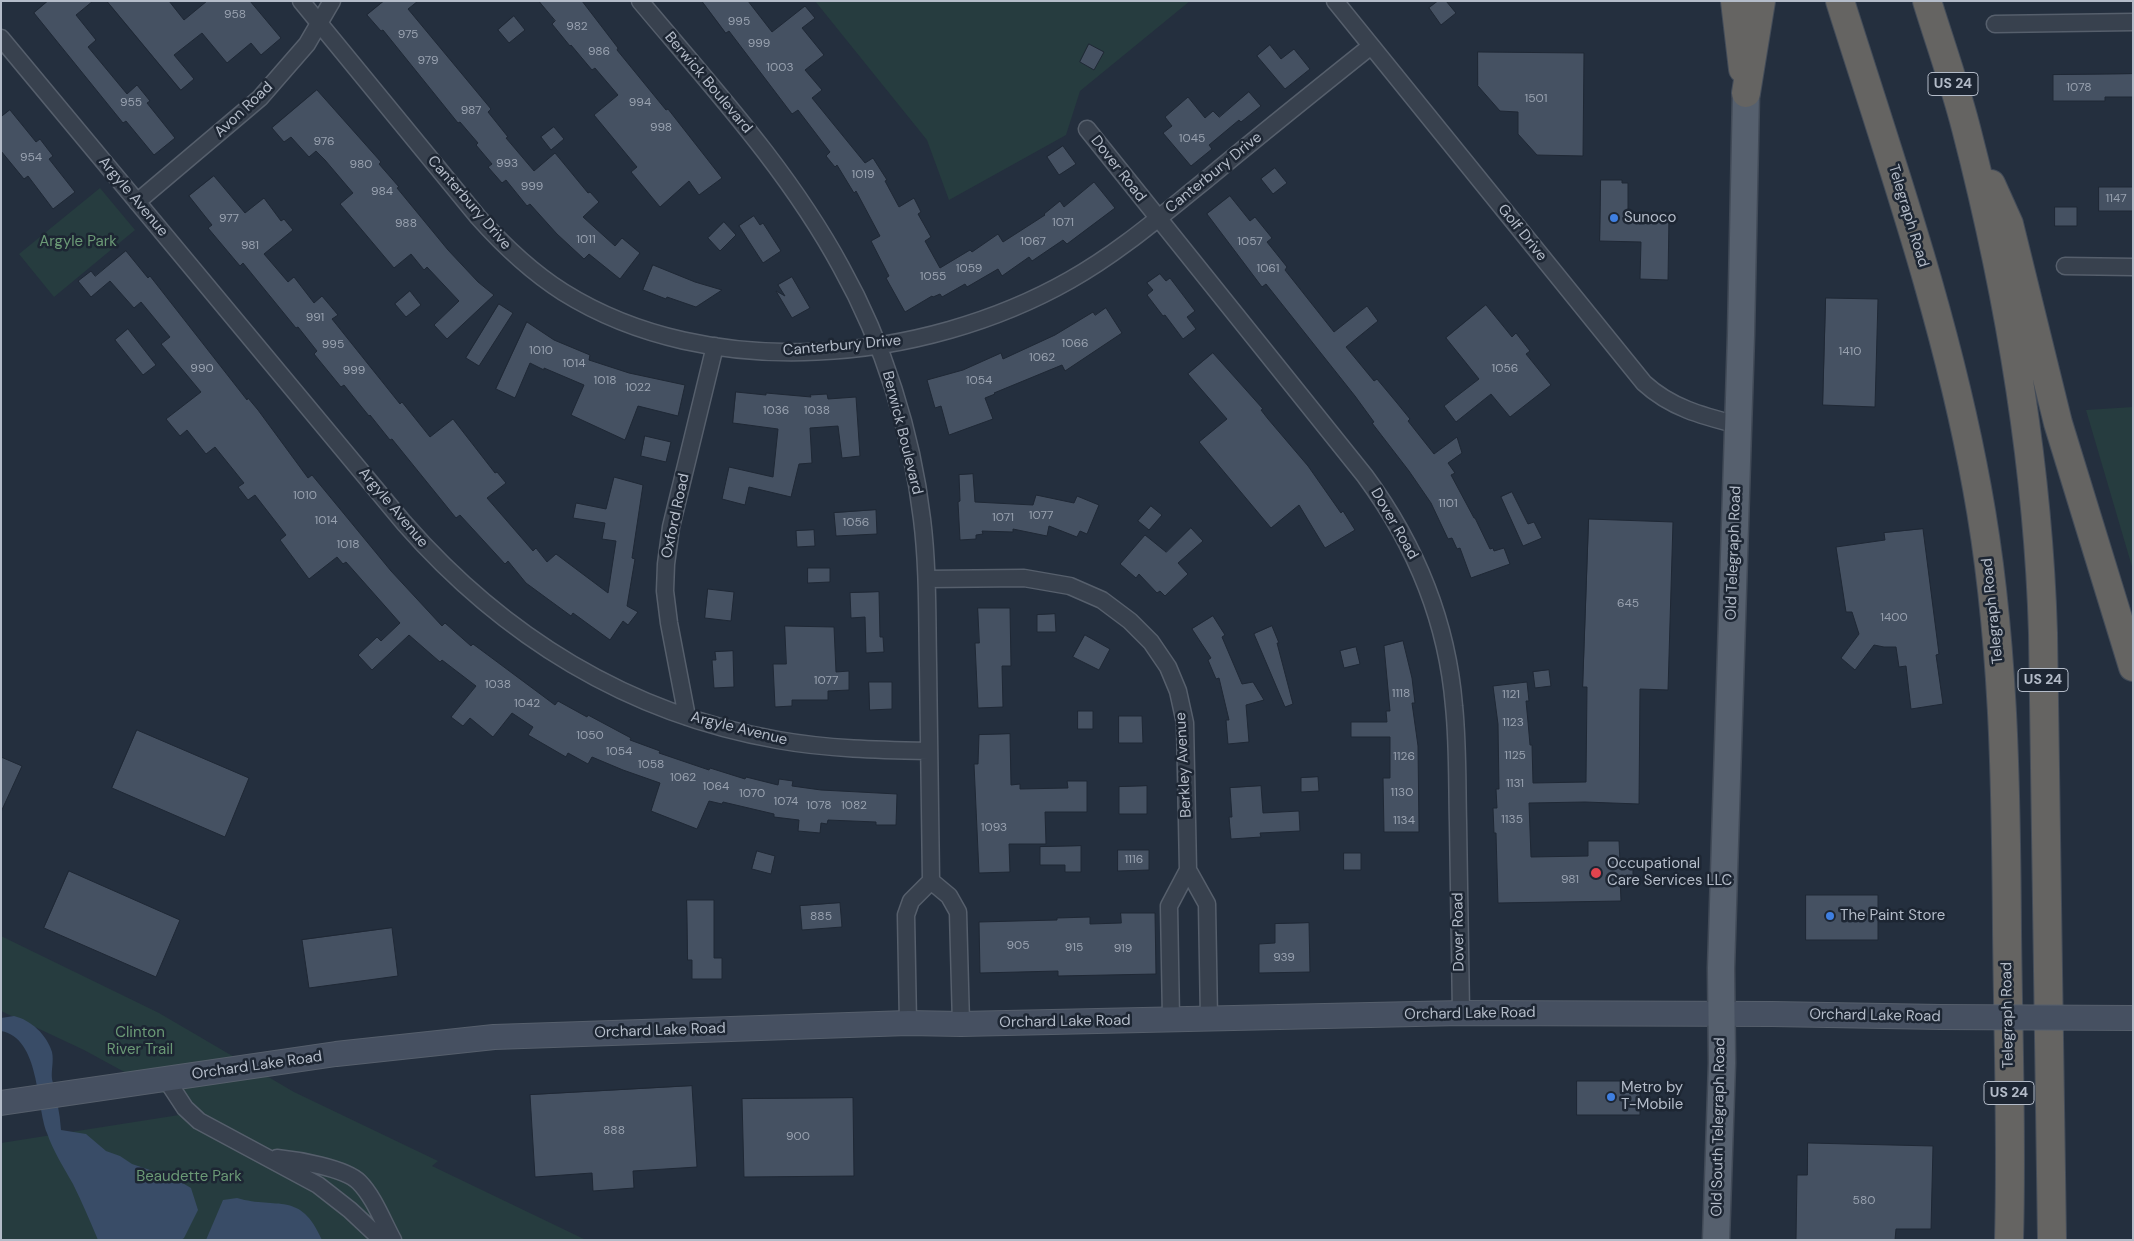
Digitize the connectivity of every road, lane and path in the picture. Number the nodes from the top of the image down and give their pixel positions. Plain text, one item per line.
1 (302, 1) edge
2 (332, 1) edge
3 (640, 1) edge
4 (1335, 1) edge
5 (1735, 1) edge
6 (1761, 1) edge
7 (1840, 1) edge
8 (1927, 1) edge
9 (319, 22) junction
10 (2133, 22) edge
11 (1995, 24) dead end
12 (1, 38) edge
13 (1371, 46) junction
14 (1746, 93) junction
15 (1966, 127) junction
16 (1087, 129) dead end
17 (137, 202) junction
18 (1158, 219) junction
19 (2065, 266) dead end
20 (2133, 267) edge
21 (878, 345) junction
22 (715, 346) junction
23 (1738, 425) junction
24 (926, 578) junction
25 (2133, 667) edge
26 (687, 717) junction
27 (929, 751) junction
28 (1188, 870) junction
29 (931, 881) junction
30 (1461, 1013) junction
31 (1721, 1014) junction
32 (2133, 1018) edge
33 (1171, 1019) junction
34 (1209, 1019) junction
35 (908, 1023) junction
36 (961, 1024) junction
37 (166, 1079) junction
38 (1, 1103) edge
39 (265, 1156) junction
40 (382, 1240) edge
41 (393, 1240) edge
42 (1716, 1240) edge
43 (2009, 1240) edge
44 (2052, 1240) edge

1 - 9 street, Canterbury Drive
2 - 9 street, Avon Road
3 - 21 street, Berwick Boulevard
4 - 13 street, Golf Drive
5 - 14 highway
6 - 14 highway
7 - 43 highway, Telegraph Road / US 24
8 - 15 highway, US 24
9 - 17 street, Avon Road
9 - 22 street, Canterbury Drive
10 - 11 street
12 - 17 street, Argyle Avenue
13 - 18 street, Canterbury Drive
13 - 23 street, Golf Drive
14 - 23 main road, Old Telegraph Road
15 - 25 highway
15 - 44 highway, US 24
16 - 18 street, Dover Road
17 - 26 street, Argyle Avenue
18 - 21 street, Canterbury Drive
18 - 30 street, Dover Road
19 - 20 street
21 - 22 street, Canterbury Drive
21 - 24 street, Berwick Boulevard
22 - 26 street, Oxford Road
23 - 31 main road, Old Telegraph Road
24 - 27 street, Berwick Boulevard
24 - 28 street, Berkley Avenue
26 - 27 street, Argyle Avenue
27 - 29 street, Berwick Boulevard
28 - 33 street, Berkley Avenue
28 - 34 street, Berkley Avenue
29 - 35 street
29 - 36 street
30 - 31 main road, Orchard Lake Road
30 - 34 main road, Orchard Lake Road
31 - 32 main road, Orchard Lake Road, bridge
31 - 42 main road, Old South Telegraph Road
33 - 34 main road, Orchard Lake Road
33 - 36 main road, Orchard Lake Road
35 - 36 main road, Orchard Lake Road
35 - 37 main road, Orchard Lake Road
37 - 38 main road, Orchard Lake Road
37 - 39 street
39 - 40 street
39 - 41 street

